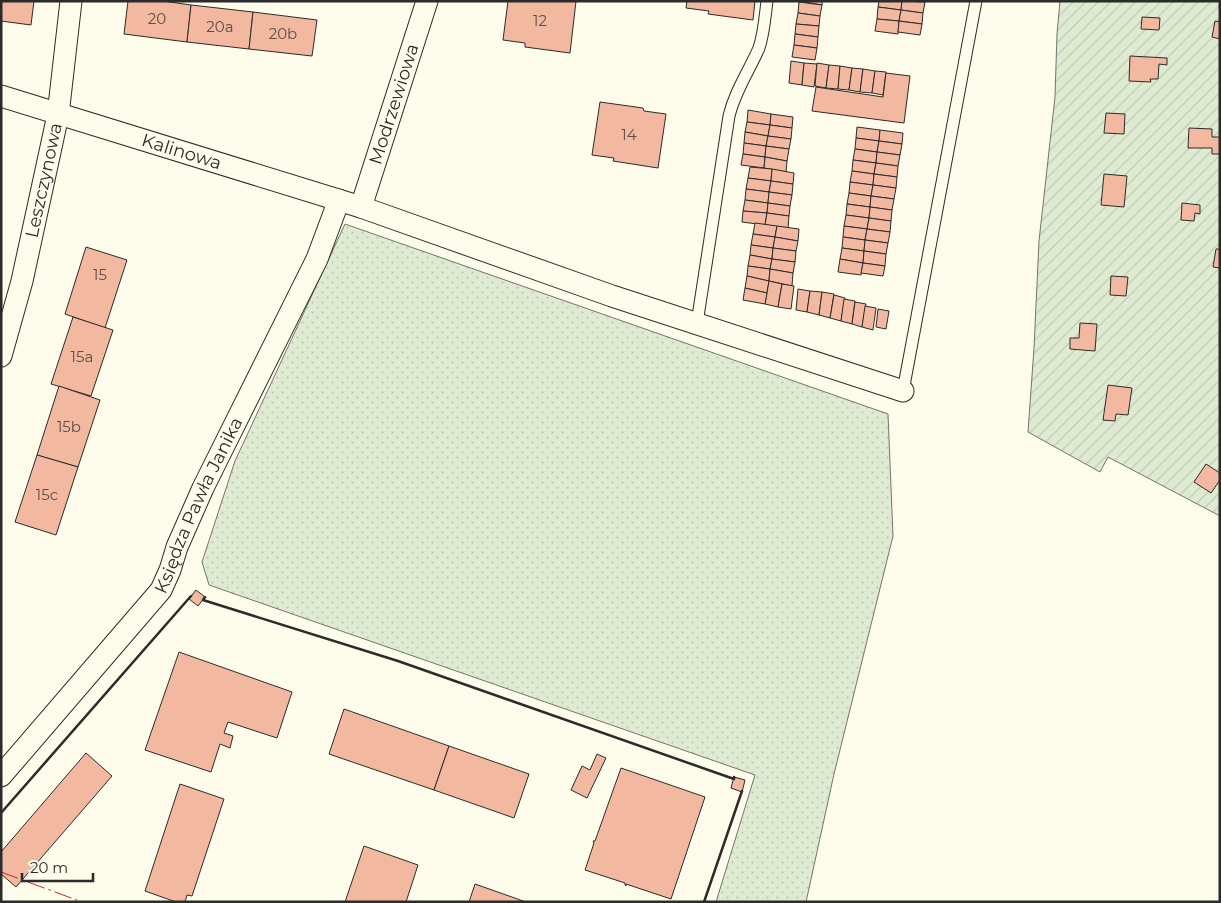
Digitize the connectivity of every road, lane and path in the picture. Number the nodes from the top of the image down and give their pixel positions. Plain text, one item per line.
1 (72, 1) edge
2 (427, 1) edge
3 (767, 1) edge
4 (976, 1) edge
5 (1, 96) edge
6 (58, 115) junction
7 (338, 200) junction
8 (361, 207) junction
9 (697, 323) junction
10 (1, 356) edge
11 (903, 391) joint
12 (1, 776) edge

1 - 6 street, Leszczynowa
2 - 8 street, Modrzewiowa
3 - 9 lane
4 - 11 lane
5 - 6 street, Kalinowa
6 - 7 street, Kalinowa
6 - 10 street, Leszczynowa
7 - 8 street, Kalinowa
7 - 12 street, Księdza Pawła Janika
8 - 9 street, Kalinowa
9 - 11 street, Kalinowa

